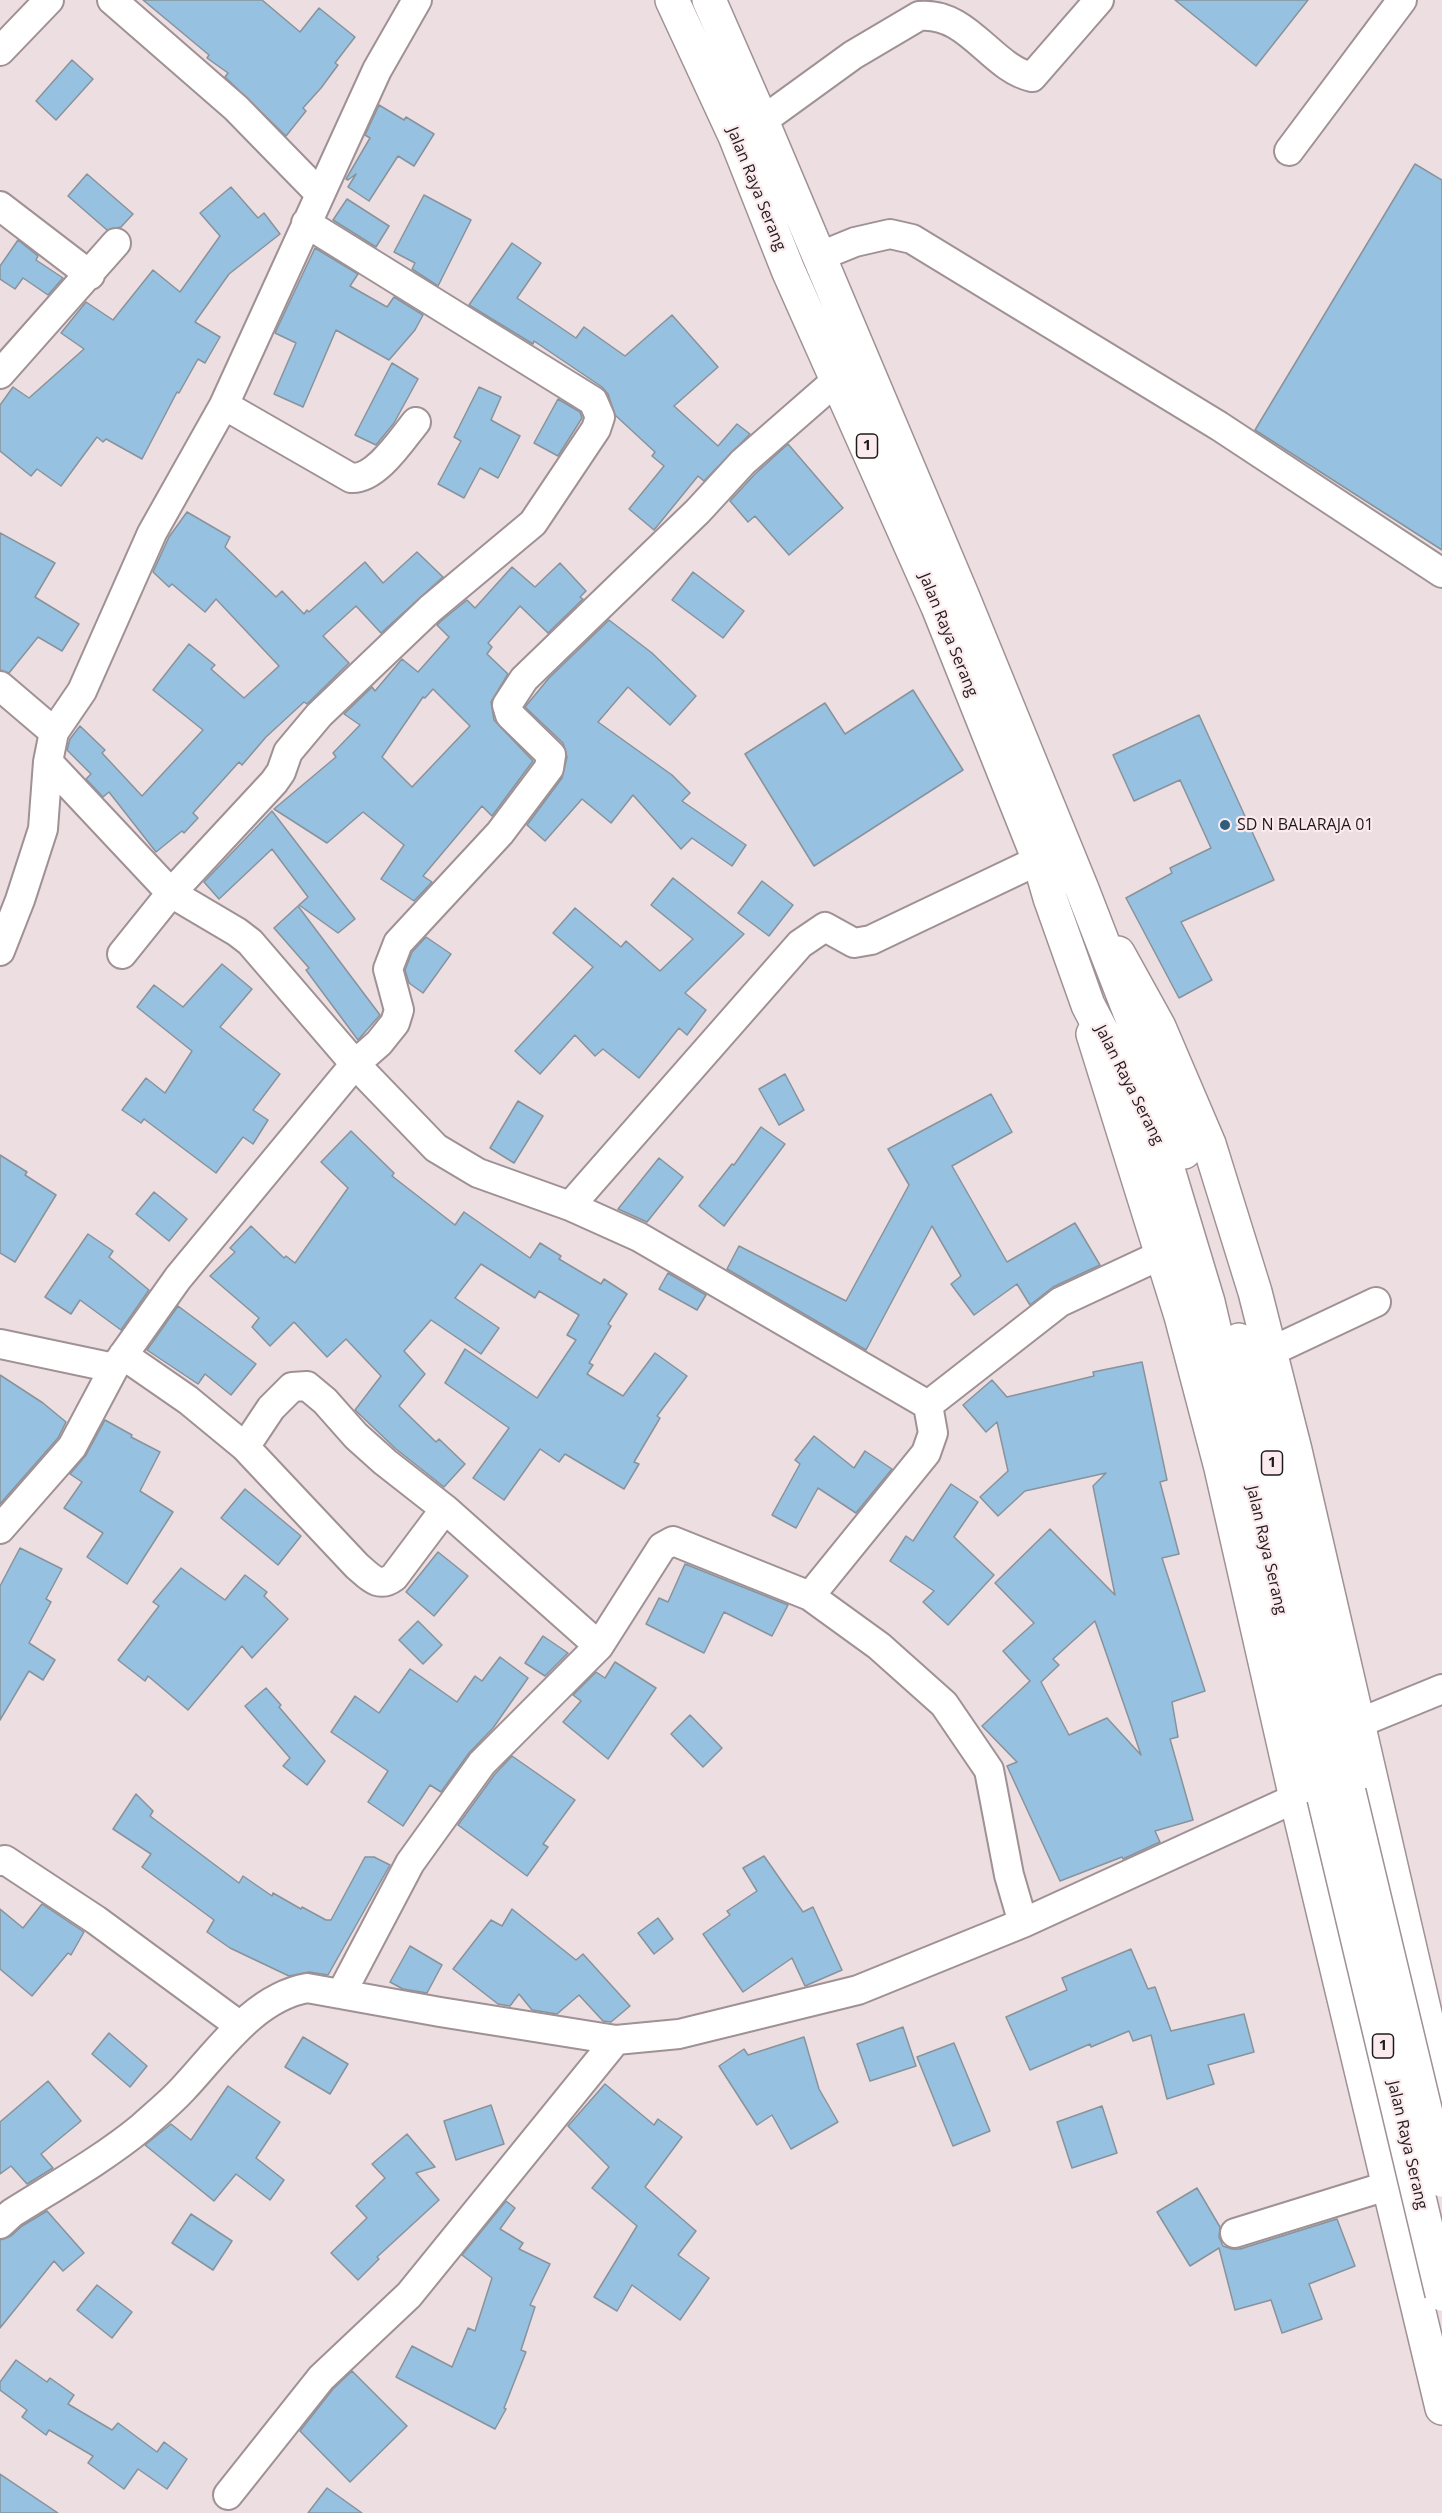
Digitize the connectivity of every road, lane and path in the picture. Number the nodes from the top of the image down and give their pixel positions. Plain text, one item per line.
1 (49, 0) edge
2 (111, 0) edge
3 (417, 0) edge
4 (672, 0) edge
5 (709, 0) edge
6 (1099, 0) edge
7 (1402, 0) edge
8 (0, 51) edge
9 (749, 128) junction
10 (1289, 150) dead end
11 (319, 193) junction
12 (0, 206) edge
13 (306, 223) junction
14 (116, 243) dead end
15 (818, 257) junction
16 (788, 270) junction
17 (90, 275) junction
18 (0, 374) edge
19 (838, 380) junction
20 (224, 405) junction
21 (416, 422) dead end
22 (1442, 573) edge
23 (0, 686) edge
24 (54, 732) junction
25 (48, 762) junction
26 (1039, 860) junction
27 (1082, 888) junction
28 (171, 893) junction
29 (1050, 898) junction
30 (0, 951) edge
31 (122, 954) dead end
32 (355, 1064) junction
33 (1170, 1140) junction
34 (570, 1206) junction
35 (1163, 1254) junction
36 (1376, 1302) dead end
37 (0, 1344) edge
38 (1272, 1352) junction
39 (118, 1361) junction
40 (928, 1405) junction
41 (245, 1447) junction
42 (445, 1509) junction
43 (0, 1529) edge
44 (810, 1596) junction
45 (599, 1646) junction
46 (1442, 1689) edge
47 (1359, 1723) junction
48 (1296, 1798) junction
49 (0, 1861) edge
50 (1392, 1867) junction
51 (1322, 1900) junction
52 (1023, 1923) junction
53 (341, 1994) junction
54 (240, 2026) junction
55 (616, 2040) junction
56 (1442, 2085) edge
57 (1442, 2180) edge
58 (1390, 2185) junction
59 (0, 2224) edge
60 (1235, 2233) dead end
61 (1442, 2294) edge
62 (1442, 2408) edge
63 (228, 2495) dead end

1 - 8 street
2 - 11 street
3 - 11 street
4 - 9 main road, Jalan Raya Serang / 1
5 - 9 main road, Jalan Raya Serang / 1
6 - 9 street
7 - 10 street
9 - 15 main road, Jalan Raya Serang / 1
9 - 16 main road, Jalan Raya Serang / 1
11 - 13 street
12 - 17 street
13 - 20 street
13 - 28 street
14 - 17 street
15 - 16 main road
15 - 22 street
15 - 27 main road, Jalan Raya Serang / 1
16 - 19 main road, Jalan Raya Serang / 1
17 - 18 street
19 - 26 main road, Jalan Raya Serang / 1
19 - 32 street
20 - 21 street
20 - 24 street
23 - 24 street
24 - 25 street
25 - 28 street
25 - 30 street
26 - 29 main road, Jalan Raya Serang / 1
26 - 34 street
27 - 33 main road, Jalan Raya Serang / 1
27 - 38 main road
28 - 31 street
28 - 32 street
29 - 33 main road, Jalan Raya Serang / 1
29 - 35 main road
32 - 34 street
32 - 39 street
33 - 57 main road, Jalan Raya Serang / 1, bridge
33 - 61 main road, Jalan Raya Serang / 1, bridge
34 - 40 street
35 - 40 street
35 - 48 main road
36 - 38 street
37 - 39 street
38 - 47 main road
39 - 41 street
39 - 43 street
40 - 44 street
41 - 42 street
41 - 42 street
42 - 45 street
44 - 45 street
44 - 52 street
45 - 53 street
46 - 47 street
47 - 50 main road
48 - 51 main road
48 - 52 street
49 - 54 street
50 - 51 main road
50 - 56 main road
51 - 58 main road
52 - 55 street
53 - 54 street
53 - 55 street
54 - 59 street
55 - 63 street
58 - 60 street
58 - 62 main road

